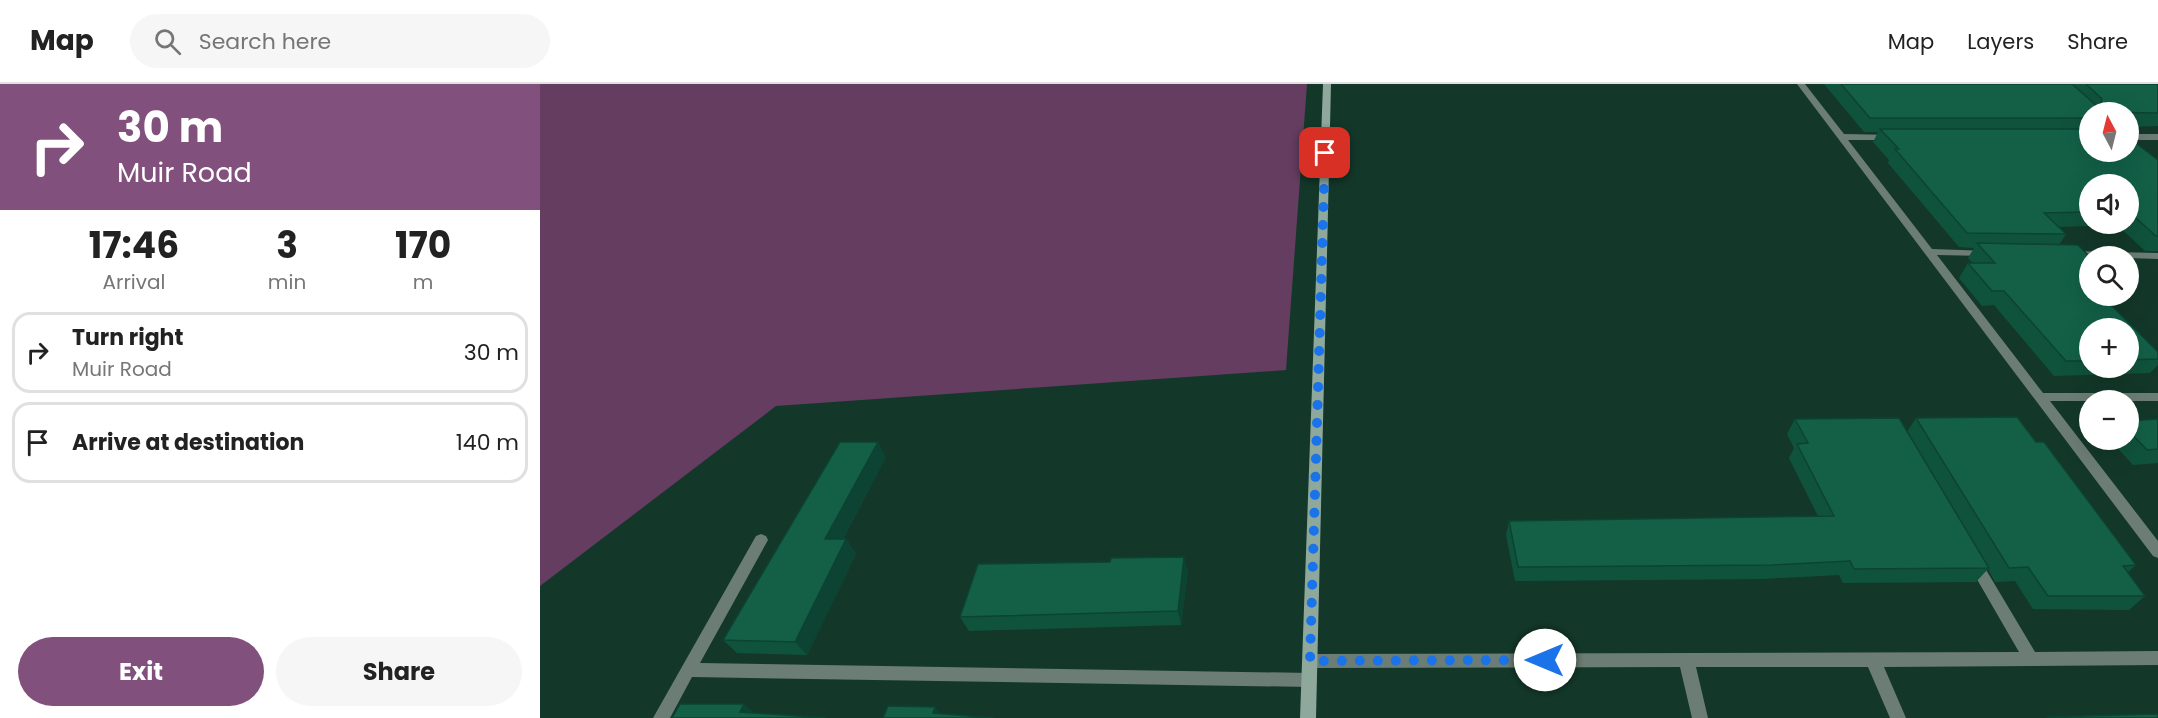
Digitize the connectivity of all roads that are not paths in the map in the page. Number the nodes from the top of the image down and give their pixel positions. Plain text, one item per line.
1 (1327, 84) edge
2 (1801, 84) edge
3 (1841, 136) junction
4 (1900, 137) edge
5 (2139, 137) edge
6 (2158, 137) edge
7 (1929, 252) junction
8 (1998, 253) edge
9 (2066, 254) edge
10 (2158, 256) edge
11 (2039, 397) junction
12 (2158, 397) edge
13 (761, 540) dead end
14 (1964, 546) edge
15 (2158, 552) edge
16 (2158, 658) edge
17 (2031, 659) junction
18 (1686, 660) junction
19 (1873, 660) junction
20 (1310, 661) junction
21 (688, 670) junction
22 (1309, 680) junction
23 (661, 718) edge
24 (1308, 718) edge
25 (1700, 718) edge
26 (1898, 718) edge

1 - 20 main road
2 - 3 street
3 - 4 street
3 - 7 street
5 - 6 street
7 - 8 street
7 - 11 street
9 - 10 street
11 - 12 street
11 - 15 street
13 - 21 street
14 - 17 street
16 - 17 street
17 - 19 street
18 - 19 street
18 - 20 street
18 - 25 street
19 - 26 street
20 - 22 main road
21 - 22 street
21 - 23 street
22 - 24 main road

